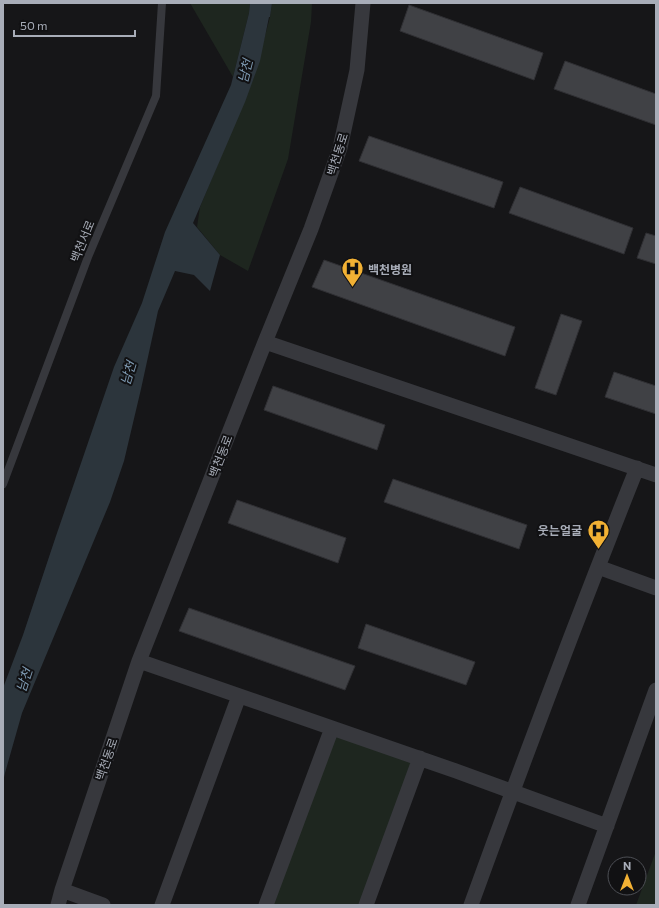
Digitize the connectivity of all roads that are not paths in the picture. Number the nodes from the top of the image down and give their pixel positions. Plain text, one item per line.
1 (162, 3) edge
2 (363, 3) edge
3 (265, 342) junction
4 (637, 468) junction
5 (656, 475) edge
6 (3, 484) edge
7 (598, 567) junction
8 (656, 588) edge
9 (140, 661) junction
10 (656, 690) edge
11 (239, 696) junction
12 (332, 728) junction
13 (420, 758) junction
14 (513, 792) junction
15 (607, 826) junction
16 (62, 890) junction
17 (58, 905) edge
18 (103, 905) edge
19 (162, 905) edge
20 (266, 905) edge
21 (366, 905) edge
22 (471, 905) edge
23 (578, 905) edge

1 - 6 lane, 백천서로
2 - 3 street, 백천동로
3 - 4 street
3 - 9 street, 백천동로
4 - 5 street
4 - 7 street
7 - 8 street
7 - 14 street
9 - 11 street
9 - 16 street, 백천동로
10 - 15 street
11 - 12 street
11 - 19 street
12 - 13 street
12 - 20 street
13 - 14 street
13 - 21 street
14 - 15 street
14 - 22 street
15 - 23 street
16 - 17 street, 백천동로
16 - 18 street

